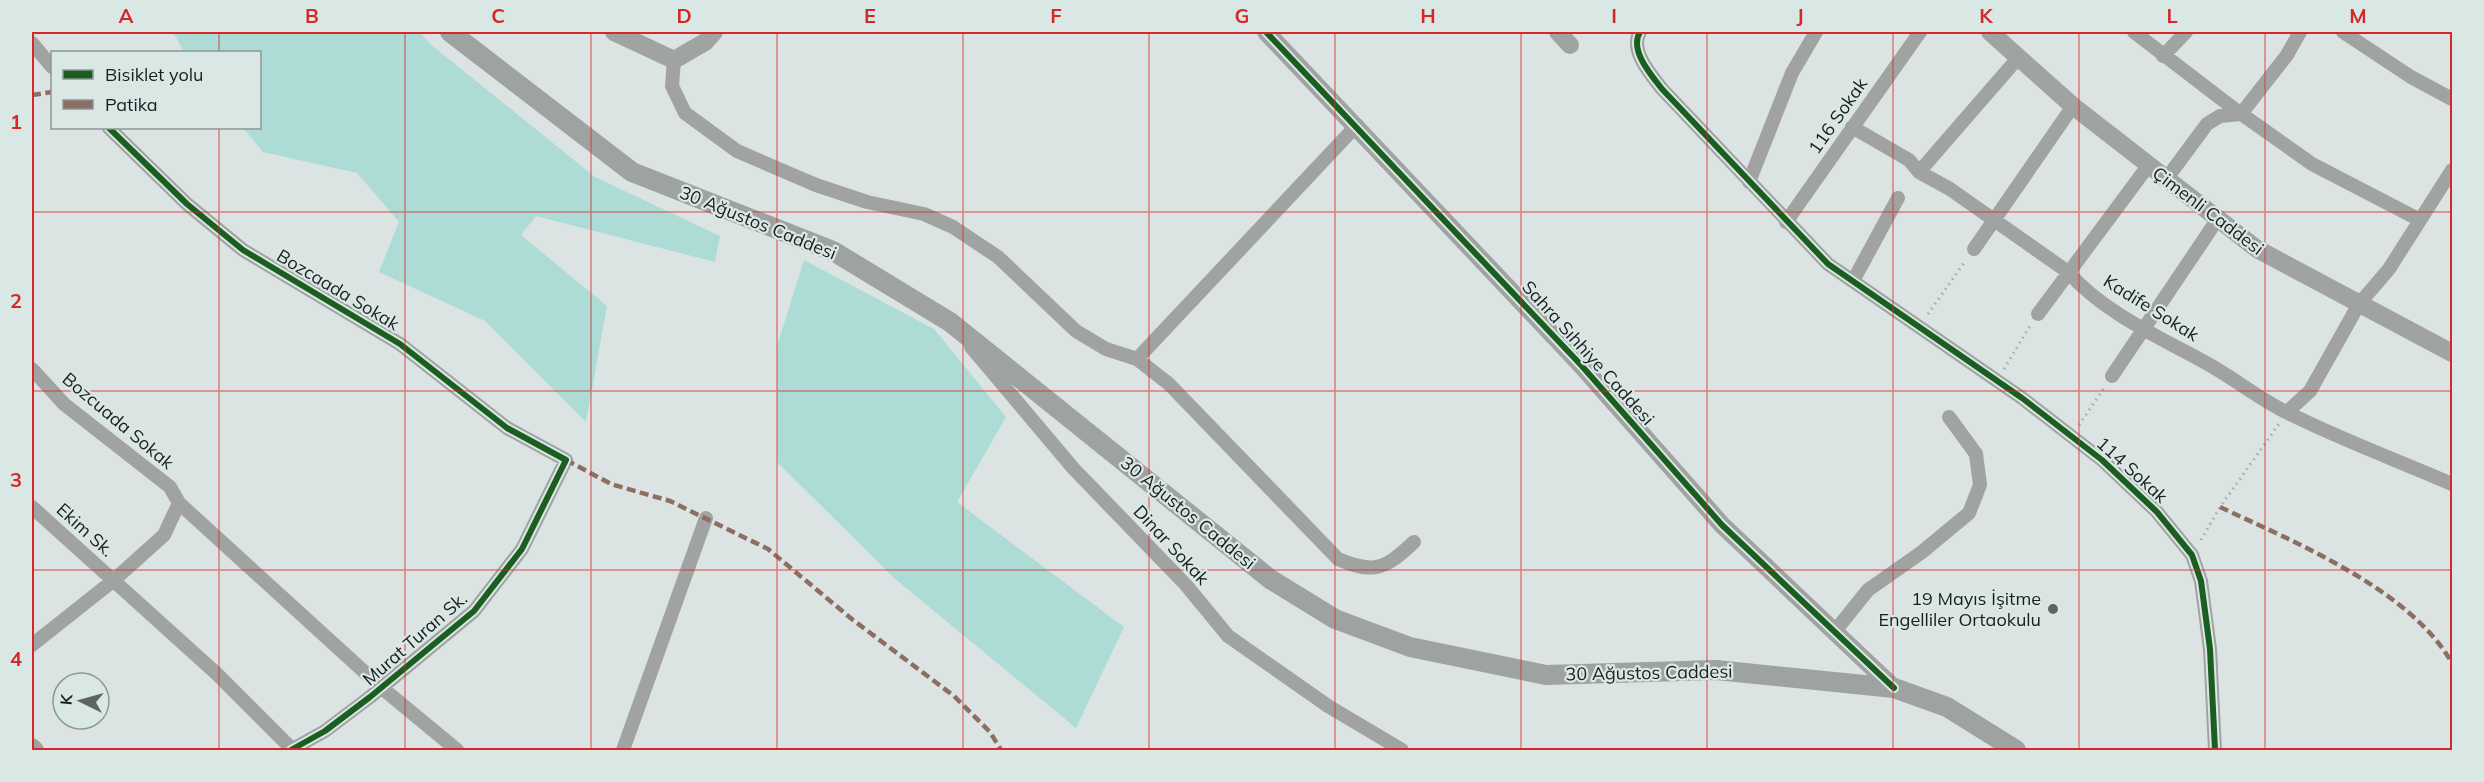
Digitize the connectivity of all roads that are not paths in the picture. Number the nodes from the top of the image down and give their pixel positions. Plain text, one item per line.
1 (450, 32) edge
2 (614, 32) edge
3 (714, 32) edge
4 (1266, 32) edge
5 (1640, 32) edge
6 (1816, 32) edge
7 (1920, 32) edge
8 (1990, 32) edge
9 (2134, 32) edge
10 (2186, 32) edge
11 (2300, 32) edge
12 (2343, 32) edge
13 (32, 43) edge
14 (2163, 56) junction
15 (2018, 58) junction
16 (674, 60) junction
17 (51, 66) edge
18 (2452, 99) edge
19 (2073, 106) junction
20 (2241, 114) junction
21 (1357, 126) junction
22 (1852, 127) junction
23 (110, 129) edge
24 (2148, 166) junction
25 (1919, 172) junction
26 (2167, 178) junction
27 (2451, 180) edge
28 (1749, 182) junction
29 (1898, 198) dead end
30 (1993, 220) junction
31 (2217, 220) junction
32 (2420, 220) junction
33 (1786, 222) junction
34 (1974, 249) road end
35 (2068, 272) junction
36 (1853, 281) junction
37 (2359, 304) junction
38 (2038, 314) road end
39 (950, 322) junction
40 (2144, 327) junction
41 (2452, 353) edge
42 (1137, 359) junction
43 (32, 369) edge
44 (2112, 376) road end
45 (2287, 412) junction
46 (1949, 417) dead end
47 (566, 460) joint
48 (2452, 484) edge
49 (179, 503) junction
50 (32, 507) edge
51 (706, 518) dead end
52 (1414, 542) dead end
53 (114, 580) junction
54 (1835, 631) junction
55 (32, 645) edge
56 (382, 688) junction
57 (1894, 688) junction
58 (32, 747) edge
59 (34, 750) edge
60 (292, 750) edge
61 (457, 750) edge
62 (623, 750) edge
63 (1402, 750) edge
64 (2016, 750) edge
65 (2215, 750) edge

1 - 39 main road, 30 Ağustos Caddesi
2 - 16 street
3 - 16 street
4 - 21 street, Sahra Sıhhiye Caddesi
5 - 28 street, 114 Sokak
6 - 28 street
7 - 22 street, 116 Sokak
8 - 15 street, Çimenli Caddesi
9 - 14 street
10 - 14 street
11 - 20 street
12 - 18 street
13 - 17 street
14 - 20 street
15 - 19 street, Çimenli Caddesi
15 - 25 street
16 - 42 street
19 - 24 street, Çimenli Caddesi
19 - 30 street
20 - 26 street
20 - 32 street
21 - 42 street
21 - 54 street, Sahra Sıhhiye Caddesi
22 - 25 street, Kadife Sokak
22 - 33 street, 116 Sokak
23 - 47 street, Bozcaada Sokak
24 - 26 street, Çimenli Caddesi
24 - 35 street
25 - 30 street, Kadife Sokak
26 - 31 street, Çimenli Caddesi
27 - 32 street
28 - 33 street, 114 Sokak
29 - 36 street
30 - 34 street
30 - 35 street, Kadife Sokak
31 - 37 street, Çimenli Caddesi
31 - 40 street
32 - 37 street
33 - 36 street, 114 Sokak
35 - 38 street
35 - 40 street, Kadife Sokak
36 - 65 street, 114 Sokak
37 - 41 street, Çimenli Caddesi
37 - 45 street
39 - 57 main road, 30 Ağustos Caddesi
39 - 63 street, Dinar Sokak
40 - 44 street
40 - 45 street, Kadife Sokak
42 - 52 street
43 - 49 street, Bozcuada Sokak
45 - 48 street, Kadife Sokak
46 - 54 street
47 - 56 street, Murat Turan Sk.
49 - 53 street
49 - 56 street, Bozcuada Sokak
50 - 53 street, Ekim Sk.
51 - 62 street
53 - 55 street
53 - 60 street, Ekim Sk.
54 - 57 street, Sahra Sıhhiye Caddesi
56 - 60 street, Murat Turan Sk.
56 - 61 street, Bozcuada Sokak
57 - 64 main road, 30 Ağustos Caddesi
58 - 59 street

